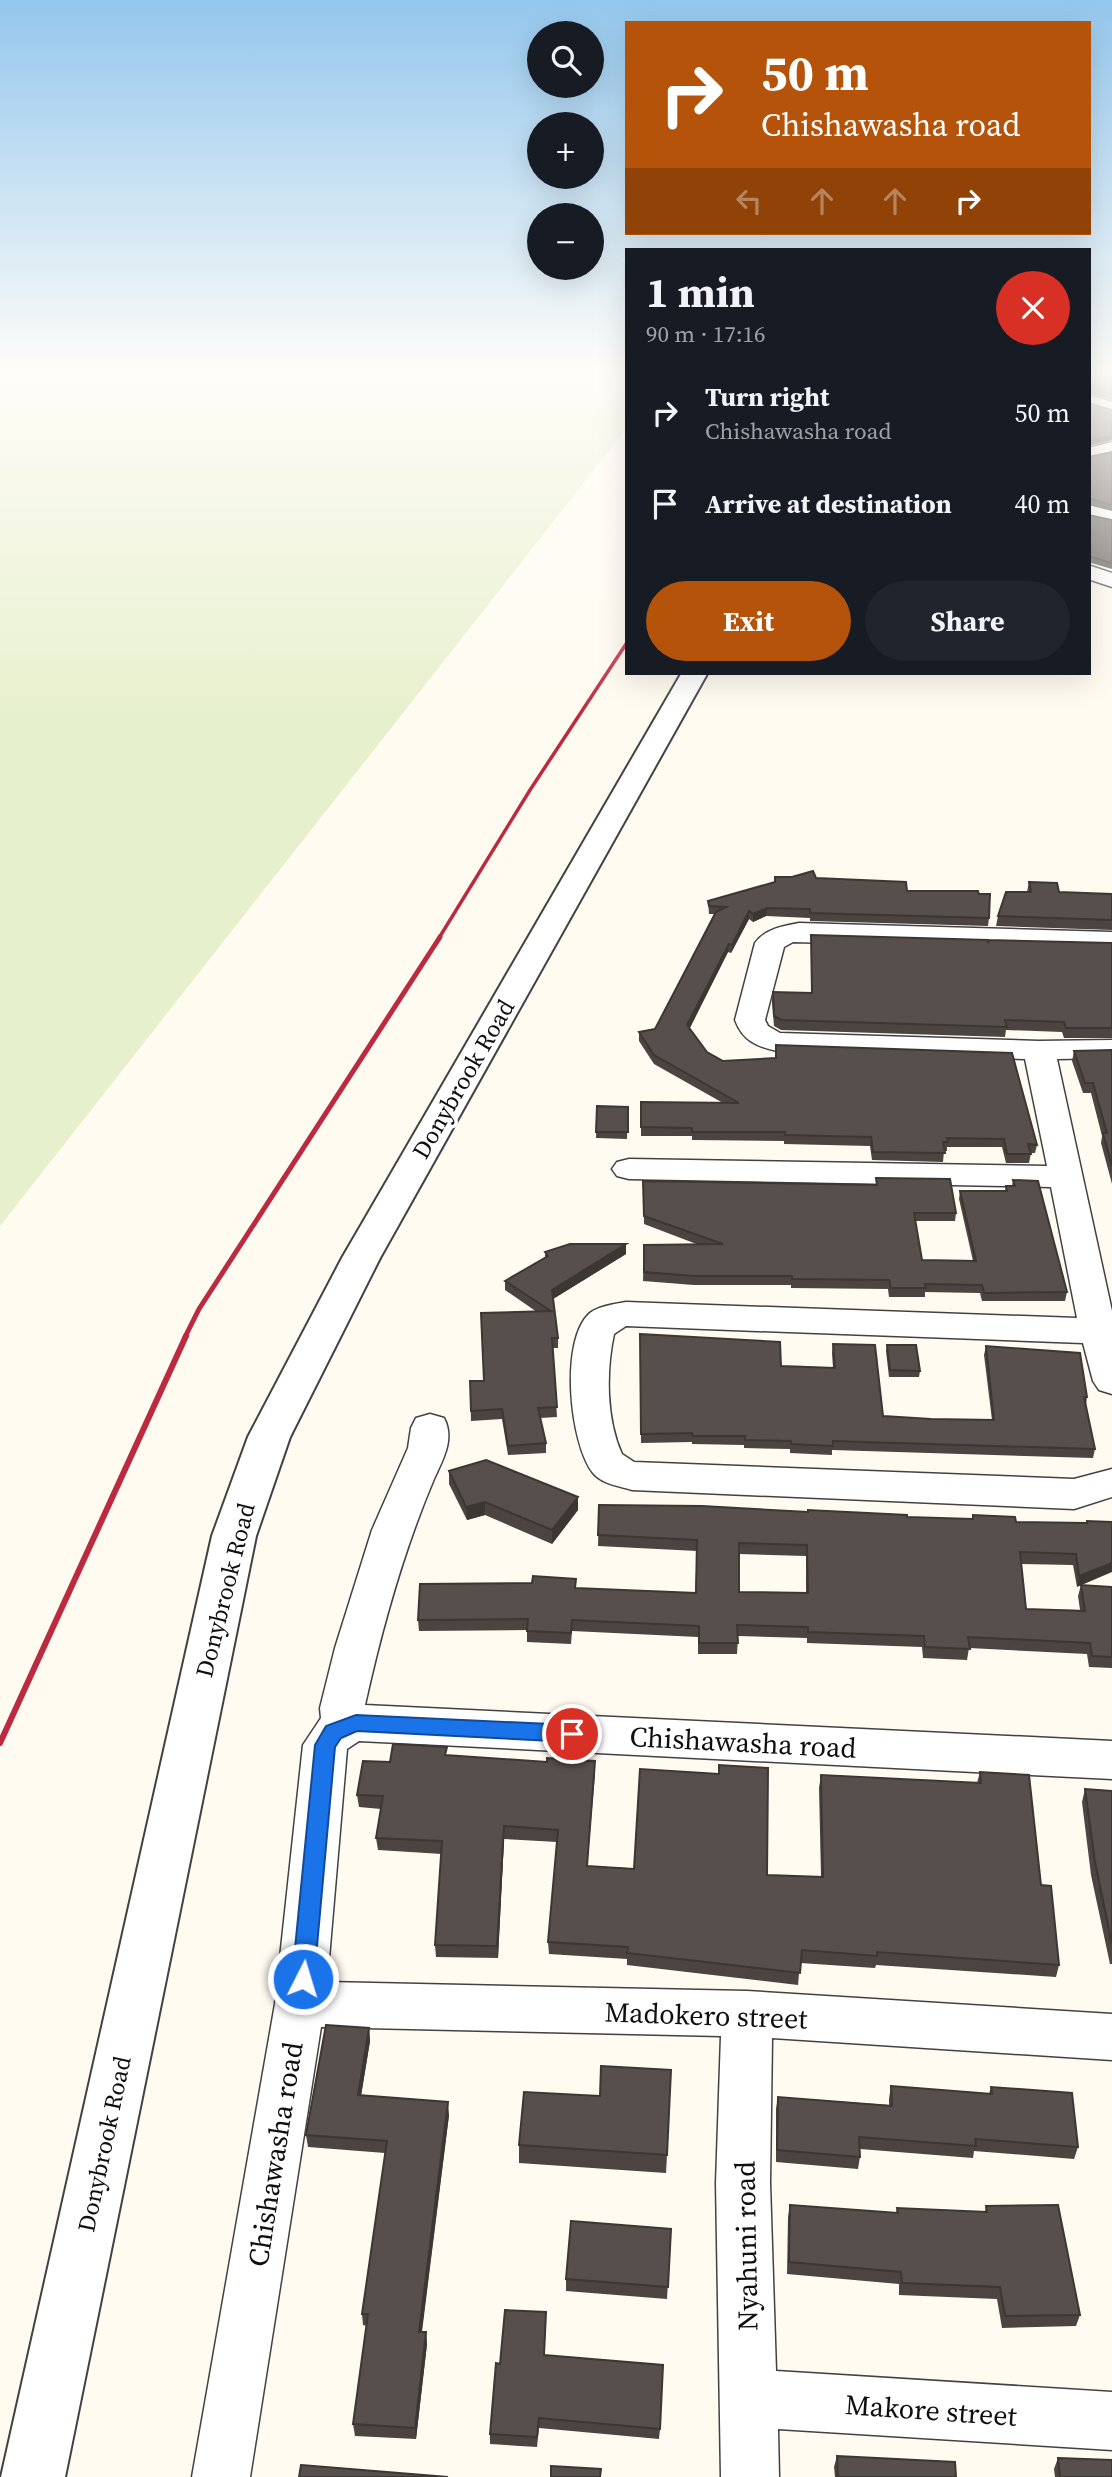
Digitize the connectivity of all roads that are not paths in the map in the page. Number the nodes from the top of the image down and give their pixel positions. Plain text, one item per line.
1 (1091, 512) edge
2 (1112, 518) edge
3 (1091, 573) edge
4 (1112, 580) edge
5 (693, 675) edge
6 (1112, 941) edge
7 (1112, 1049) edge
8 (1039, 1050) junction
9 (629, 1169) dead end
10 (1064, 1177) junction
11 (1098, 1331) junction
12 (1112, 1381) edge
13 (430, 1428) dead end
14 (1112, 1483) edge
15 (344, 1727) junction
16 (1112, 1760) edge
17 (300, 2004) junction
18 (747, 2014) junction
19 (1112, 2037) edge
20 (749, 2398) junction
21 (1112, 2421) edge
22 (33, 2477) edge
23 (222, 2477) edge
24 (750, 2477) edge

1 - 2 street
3 - 4 street
5 - 22 street, Donybrook Road
6 - 8 street
7 - 8 street
8 - 10 street
9 - 10 street
10 - 11 street
11 - 12 street
11 - 14 street
13 - 15 street
15 - 16 street, Chishawasha road
15 - 17 street, Chishawasha road
17 - 18 street, Madokero street
17 - 23 street, Chishawasha road
18 - 19 street, Madokero street
18 - 20 street, Nyahuni road
20 - 21 street, Makore street
20 - 24 street, Nyahuni road

